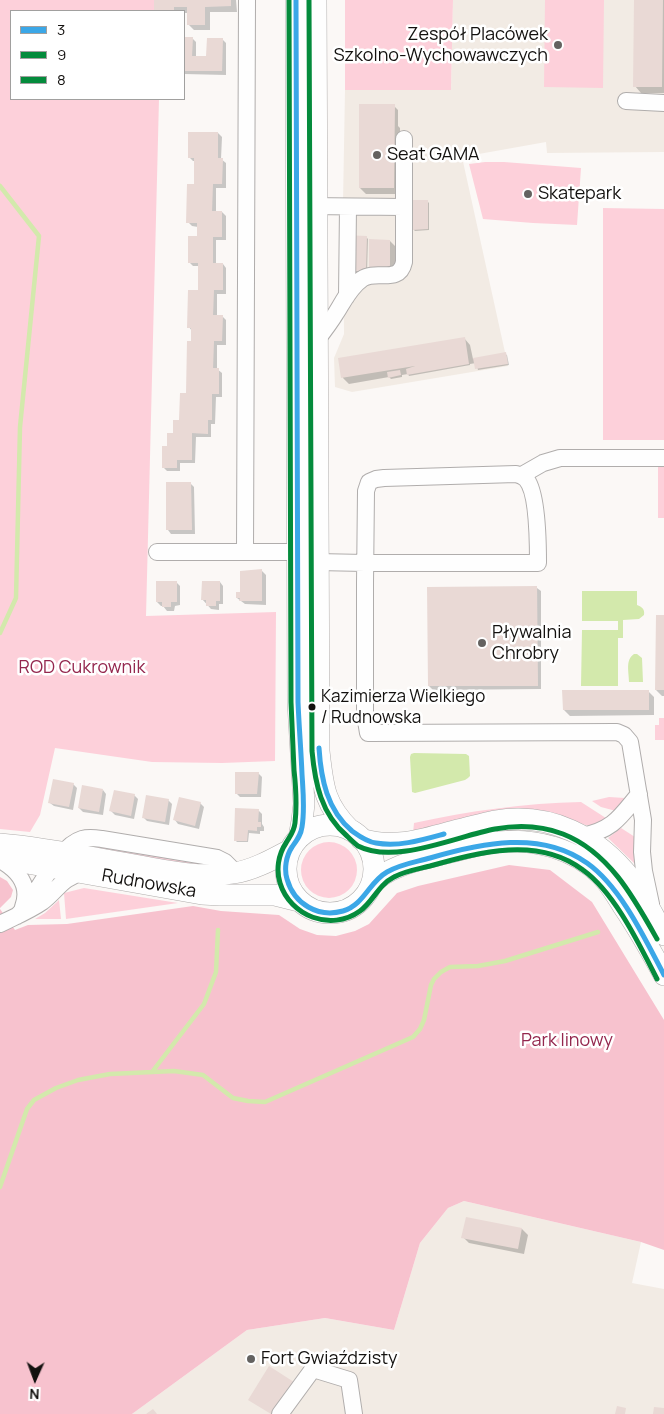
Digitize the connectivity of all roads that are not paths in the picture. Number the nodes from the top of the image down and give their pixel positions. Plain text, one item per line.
1 (248, 0) edge
2 (296, 0) edge
3 (316, 0) edge
4 (626, 101) dead end
5 (664, 103) edge
6 (404, 139) dead end
7 (306, 206) junction
8 (348, 207) junction
9 (404, 207) junction
10 (347, 296) junction
11 (316, 341) junction
12 (664, 458) edge
13 (522, 475) junction
14 (157, 552) dead end
15 (245, 552) junction
16 (298, 552) junction
17 (318, 562) junction
18 (365, 563) junction
19 (639, 794) junction
20 (356, 835) junction
21 (582, 836) junction
22 (0, 844) edge
23 (295, 844) junction
24 (0, 859) edge
25 (58, 860) junction
26 (83, 872) junction
27 (371, 885) junction
28 (299, 901) junction
29 (17, 916) junction
30 (0, 924) edge
31 (660, 928) edge
32 (664, 974) edge
33 (280, 1414) edge
34 (354, 1414) edge

1 - 15 street
2 - 7 main road
3 - 7 main road
4 - 5 street
6 - 9 street
7 - 8 street
7 - 11 main road
7 - 16 main road
8 - 9 street
8 - 10 street
9 - 10 street
10 - 11 street
11 - 17 main road
12 - 13 street
13 - 18 street
13 - 18 street
14 - 15 street
15 - 16 street
16 - 17 street
16 - 23 main road
17 - 18 street
17 - 20 main road
18 - 19 street
19 - 21 street
19 - 31 street
20 - 21 main road
20 - 23 main road
20 - 27 main road
21 - 31 main road
22 - 25 main road, Rudnowska
23 - 25 main road, Rudnowska
23 - 28 main road
24 - 25 main road, Rudnowska
24 - 29 street
25 - 26 main road, Rudnowska
25 - 29 street
26 - 28 main road, Rudnowska
26 - 29 street
27 - 28 main road
27 - 32 main road
29 - 30 street
33 - 34 street

